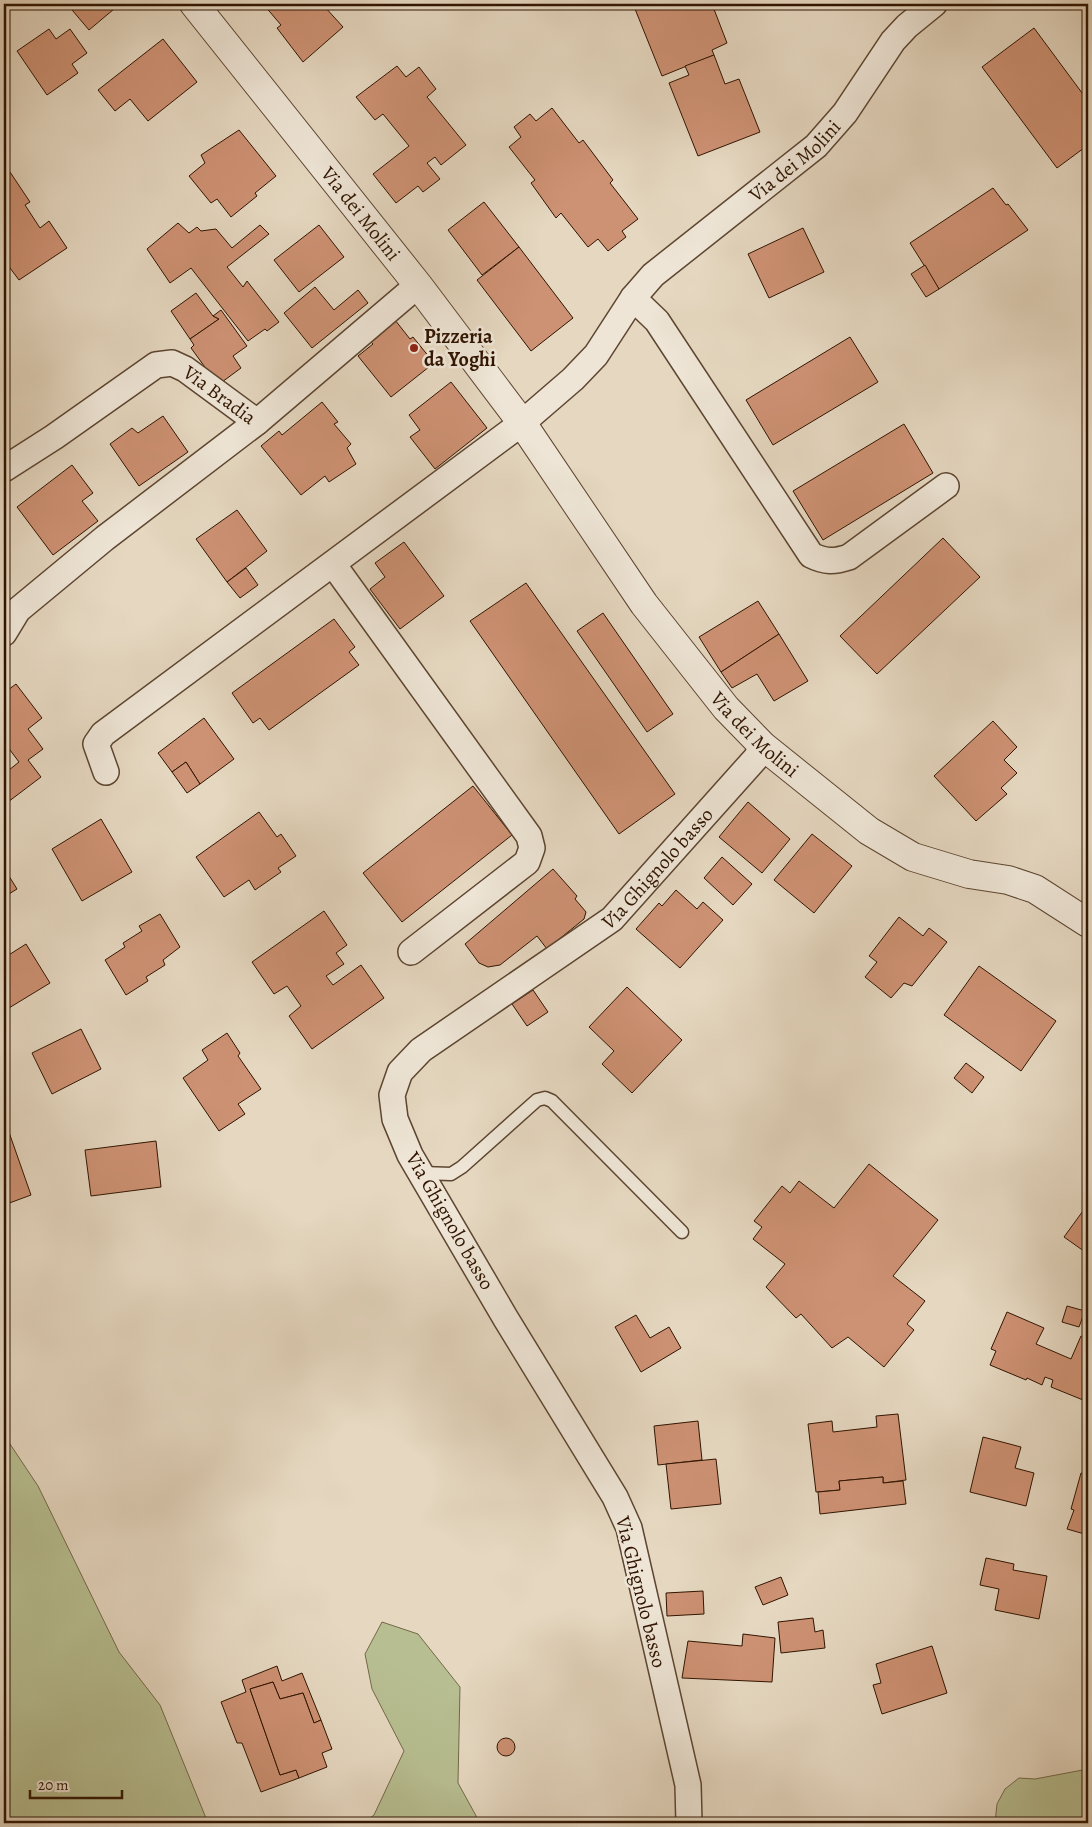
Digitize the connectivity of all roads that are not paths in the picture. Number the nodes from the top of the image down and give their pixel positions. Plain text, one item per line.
1 (934, 4) edge
2 (197, 5) edge
3 (418, 285) junction
4 (633, 298) junction
5 (257, 422) junction
6 (522, 423) junction
7 (4, 469) edge
8 (946, 486) dead end
9 (333, 564) junction
10 (4, 633) edge
11 (763, 746) junction
12 (106, 772) dead end
13 (1088, 922) edge
14 (412, 952) dead end
15 (422, 1173) junction
16 (682, 1232) dead end
17 (689, 1823) edge

1 - 4 street, Via dei Molini
2 - 3 street, Via dei Molini
3 - 5 street, Via Bradia
3 - 6 street, Via dei Molini
4 - 6 street, Via dei Molini
4 - 8 street
5 - 7 street, Via Bradia
5 - 10 street
6 - 9 street
6 - 11 street, Via dei Molini
9 - 12 street
9 - 14 street
11 - 13 street, Via dei Molini
11 - 15 street, Via Ghignolo basso
15 - 16 lane
15 - 17 street, Via Ghignolo basso

